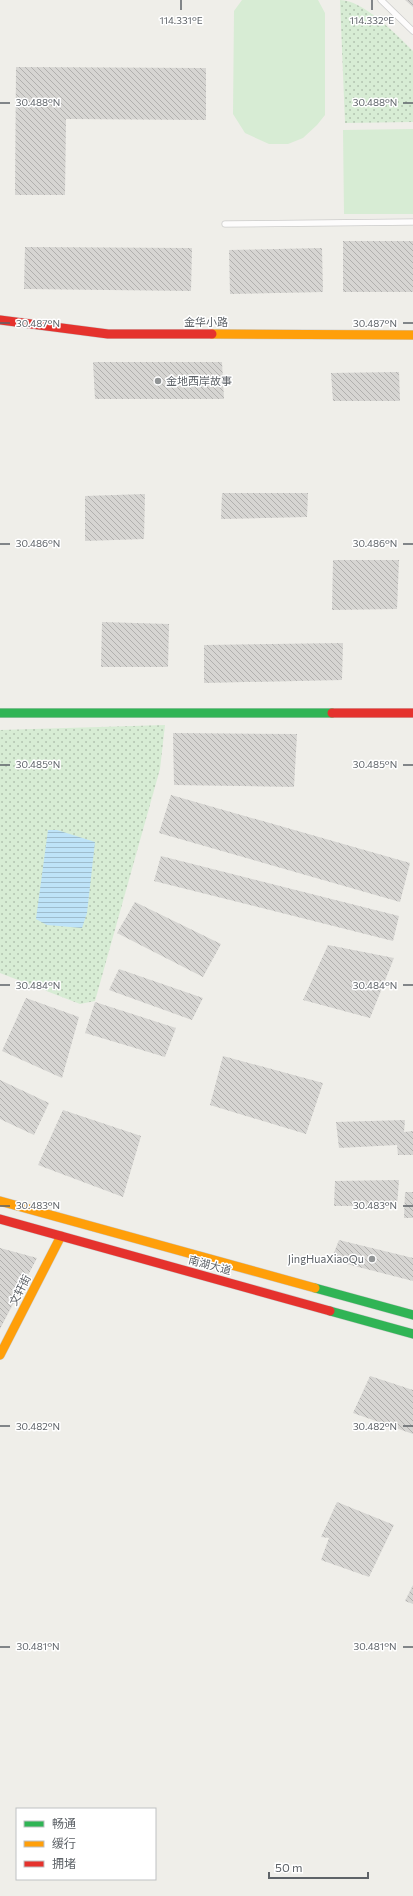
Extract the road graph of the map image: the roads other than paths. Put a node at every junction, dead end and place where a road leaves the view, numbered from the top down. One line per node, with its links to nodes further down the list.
1 (381, 0): 2 (lane)
2 (413, 30)
3 (413, 222): 4 (lane)
4 (225, 224)
5 (0, 320): 6 (street, 金华小路)
6 (413, 335)
7 (0, 713): 8 (street)
8 (413, 713)
9 (0, 1201): 12 (street, 南湖大道)
10 (0, 1219): 11 (street, 南湖大道)
11 (61, 1236): 13 (street, 南湖大道); 14 (street, 文轩街)
12 (413, 1315)
13 (413, 1334)
14 (0, 1355)

